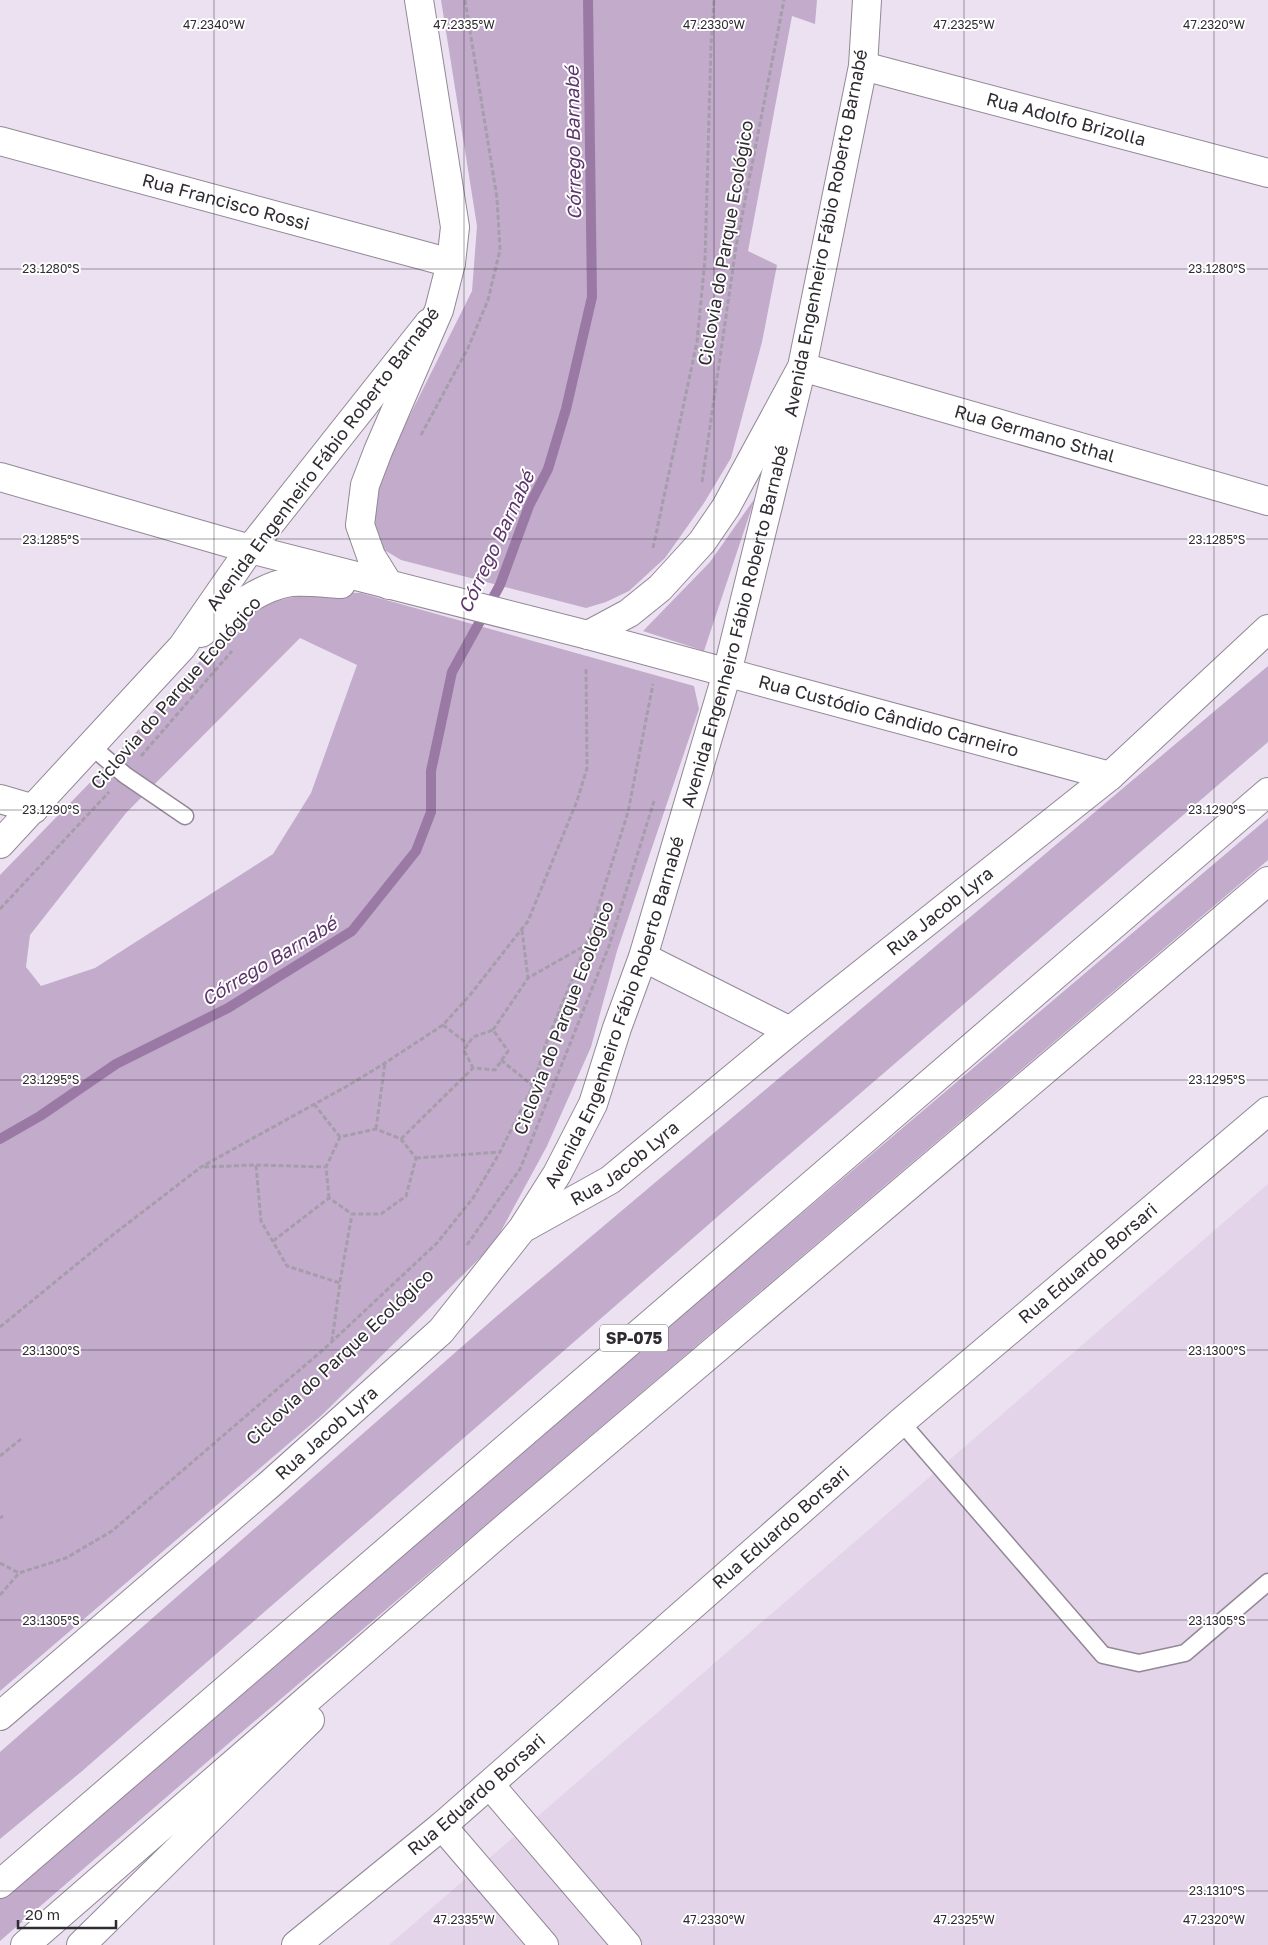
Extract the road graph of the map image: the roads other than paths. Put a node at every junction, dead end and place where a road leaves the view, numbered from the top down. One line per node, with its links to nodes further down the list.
1 (419, 0): 6 (main road, Avenida Engenheiro Fábio Roberto Barnabé)
2 (867, 0): 3 (main road, Avenida Engenheiro Fábio Roberto Barnabé)
3 (863, 66): 5 (main road, Rua Adolfo Brizolla); 8 (main road, Avenida Engenheiro Fábio Roberto Barnabé)
4 (0, 141): 6 (main road, Rua Francisco Rossi)
5 (1268, 173)
6 (451, 264): 7 (main road, Avenida Engenheiro Fábio Roberto Barnabé)
7 (439, 310): 11 (main road, Avenida Engenheiro Fábio Roberto Barnabé); 12 (main road)
8 (802, 367): 10 (main road, Rua Germano Sthal); 14 (main road); 16 (main road, Avenida Engenheiro Fábio Roberto Barnabé)
9 (0, 477): 11 (main road, Rua Custódio Cândido Carneiro)
10 (1268, 501)
11 (250, 549): 12 (main road, Rua Custódio Cândido Carneiro); 15 (main road, Avenida Engenheiro Fábio Roberto Barnabé)
12 (399, 587): 14 (main road, Rua Custódio Cândido Carneiro); 15 (main road)
13 (1268, 629): 18 (main road, Rua Jacob Lyra)
14 (588, 635): 16 (main road, Rua Custódio Cândido Carneiro)
15 (182, 647): 17 (main road, Avenida Engenheiro Fábio Roberto Barnabé)
16 (727, 673): 18 (main road, Rua Custódio Cândido Carneiro); 25 (main road, Avenida Engenheiro Fábio Roberto Barnabé)
17 (91, 746): 21 (main road, Avenida Engenheiro Fábio Roberto Barnabé); 22 (lane)
18 (1110, 776): 26 (main road, Rua Jacob Lyra)
19 (1268, 792): 35 (main road, SP-075)
20 (0, 800): 21 (main road)
21 (34, 809): 23 (main road, Avenida Engenheiro Fábio Roberto Barnabé)
22 (185, 816)
23 (0, 844)
24 (1268, 881): 30 (main road)
25 (643, 957): 26 (main road); 28 (main road, Avenida Engenheiro Fábio Roberto Barnabé)
26 (790, 1031): 28 (main road, Rua Jacob Lyra)
27 (1268, 1111): 29 (main road, Rua Eduardo Borsari)
28 (522, 1229): 32 (main road, Rua Jacob Lyra)
29 (901, 1422): 31 (lane); 33 (main road, Rua Eduardo Borsari)
30 (499, 1534): 36 (main road); 37 (main road)
31 (1268, 1582)
32 (0, 1716)
33 (490, 1785): 34 (main road, Rua Eduardo Borsari); 40 (main road)
34 (442, 1826): 38 (main road, Rua Eduardo Borsari); 39 (main road)
35 (0, 1884)
36 (25, 1945)
37 (82, 1945)
38 (296, 1945)
39 (544, 1945)
40 (627, 1945)

